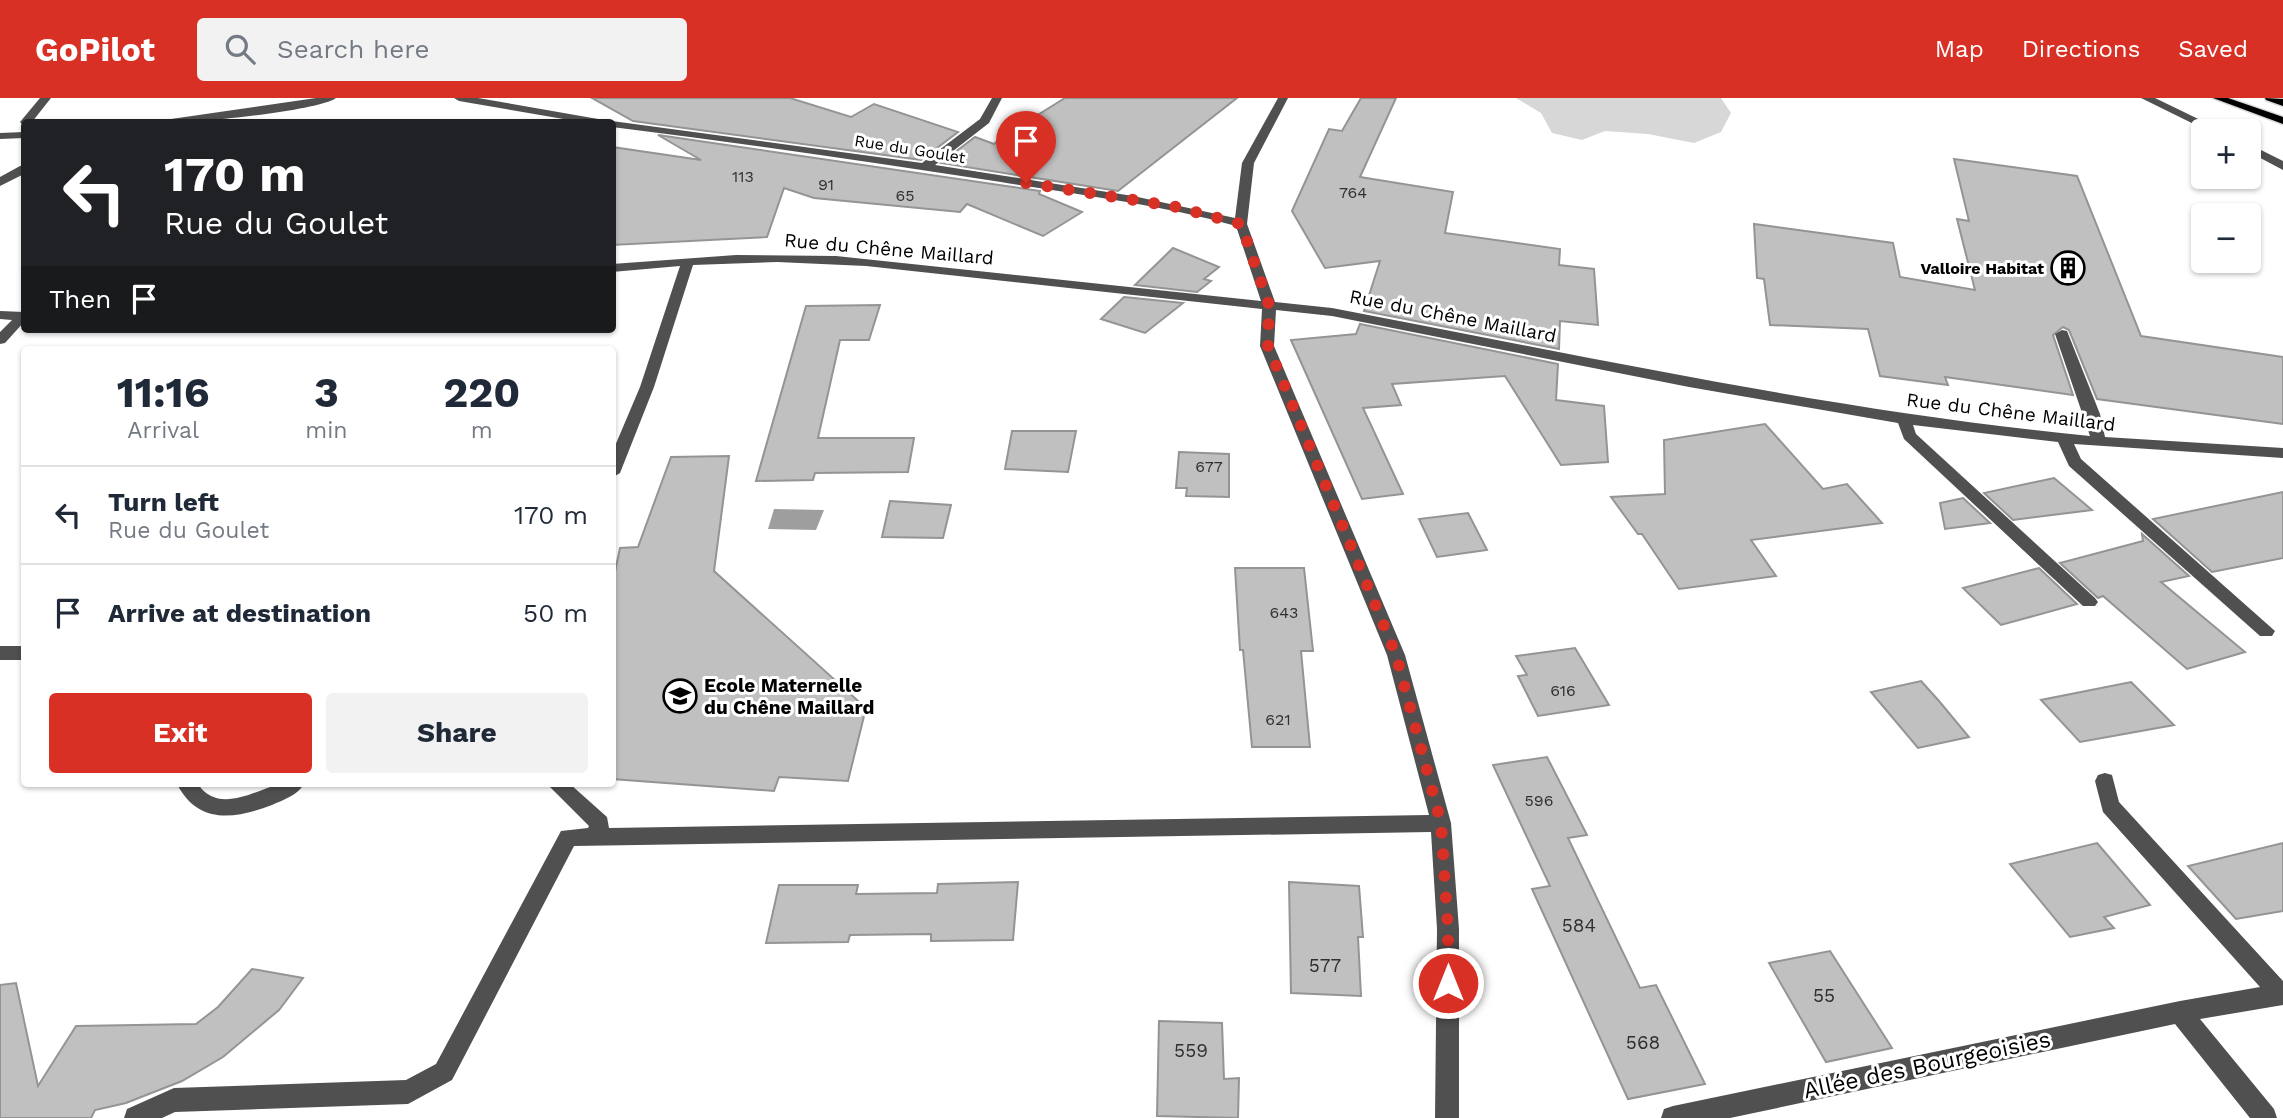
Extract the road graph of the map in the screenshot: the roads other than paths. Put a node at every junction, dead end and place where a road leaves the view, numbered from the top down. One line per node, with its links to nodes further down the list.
1 (46, 98): 10 (street)
2 (331, 98): 11 (street)
3 (458, 98): 12 (street)
4 (997, 98): 20 (street)
5 (1283, 98): 23 (street)
6 (2147, 98): 13 (street)
7 (2218, 98): 14 (main road)
8 (2270, 98): 9 (main road)
9 (2283, 103)
10 (28, 119)
11 (195, 119)
12 (580, 119)
13 (2192, 119)
14 (2283, 121)
15 (616, 125): 20 (street, Rue du Goulet)
16 (19, 135): 17 (street)
17 (0, 136)
18 (2261, 153): 19 (street)
19 (2283, 166)
20 (924, 167): 23 (street, Rue du Goulet)
21 (21, 171): 22 (street)
22 (0, 182)
23 (1241, 224): 26 (street)
24 (688, 261): 25 (street, Rue du Chêne Maillard); 26 (street, Rue du Chêne Maillard); 36 (street)
25 (616, 268)
26 (1269, 305): 32 (street, Rue du Chêne Maillard); 45 (street)
27 (0, 315): 28 (street)
28 (21, 316)
29 (21, 319): 31 (street)
30 (2062, 334): 34 (street)
31 (0, 340)
32 (1904, 419): 33 (street, Rue du Chêne Maillard); 37 (street)
33 (2064, 439): 34 (street, Rue du Chêne Maillard); 38 (street)
34 (2099, 442): 35 (street, Rue du Chêne Maillard)
35 (2283, 453)
36 (616, 463)
37 (2089, 602)
38 (2266, 631)
39 (0, 653): 40 (street)
40 (21, 653)
41 (2105, 781): 47 (street, Allée des Bourgeoisies)
42 (189, 787): 43 (street)
43 (287, 787)
44 (561, 787): 46 (street)
45 (1441, 823): 46 (street); 50 (street)
46 (596, 836): 49 (street)
47 (2282, 995): 48 (street, Allée des Bourgeoisies)
48 (2180, 1012): 51 (street, Allée des Bourgeoisies); 52 (street)
49 (136, 1118)
50 (1447, 1118)
51 (1673, 1118)
52 (2265, 1118)

